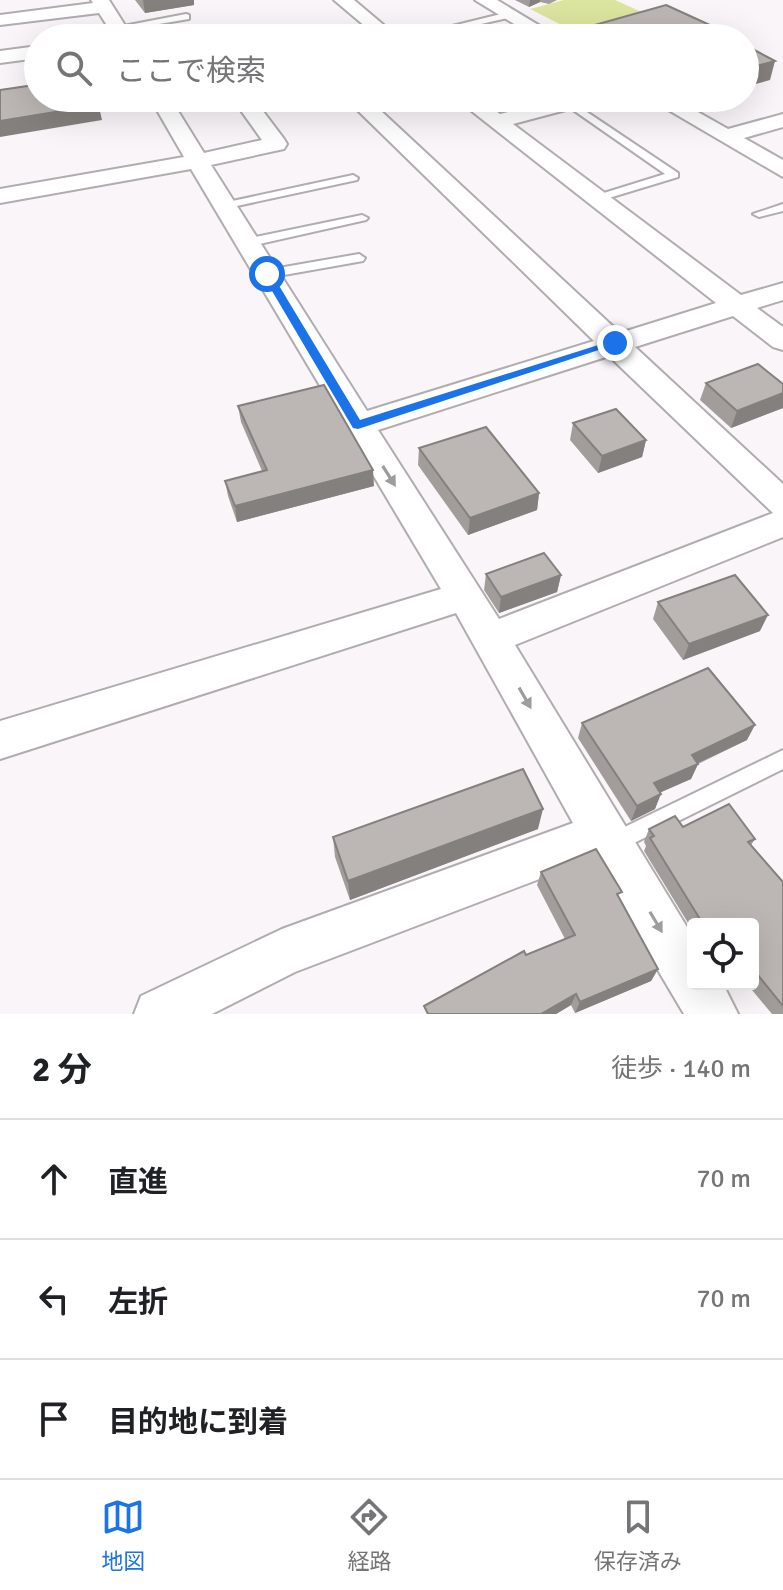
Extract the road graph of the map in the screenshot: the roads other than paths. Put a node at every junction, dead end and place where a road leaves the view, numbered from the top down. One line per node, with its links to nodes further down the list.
1 (343, 0): 9 (street)
2 (484, 0): 4 (street)
3 (102, 4): 6 (street); 7 (street)
4 (509, 15): 10 (lane); 11 (street)
5 (186, 17): 8 (lane)
6 (0, 20)
7 (114, 24)
8 (157, 24)
9 (373, 24)
10 (468, 24)
11 (525, 24)
12 (24, 54): 13 (street)
13 (0, 57)
14 (169, 112): 24 (street)
15 (252, 112): 24 (street)
16 (370, 112): 39 (street)
17 (483, 112): 22 (street)
18 (536, 112): 22 (street)
19 (593, 112): 28 (lane)
20 (682, 112): 23 (street)
21 (783, 120): 23 (street)
22 (496, 122): 28 (street)
23 (726, 137): 25 (street)
24 (199, 161): 27 (street); 29 (street)
25 (783, 170)
26 (353, 178): 29 (lane)
27 (0, 196)
28 (595, 199): 37 (street)
29 (223, 206): 33 (street)
30 (783, 207): 31 (lane)
31 (759, 214)
32 (362, 218): 33 (lane)
33 (246, 243): 35 (street)
34 (359, 258): 35 (lane)
35 (267, 274): 40 (street)
36 (783, 291): 37 (street)
37 (738, 307): 38 (street); 39 (street)
38 (783, 341)
39 (615, 343): 40 (street); 41 (street)
40 (358, 425): 43 (street, one-way to 43)
41 (783, 504)
42 (783, 523): 44 (street)
43 (465, 596): 44 (street); 45 (street)
44 (491, 638): 47 (street, one-way to 47)
45 (0, 740)
46 (783, 759): 47 (lane)
47 (606, 839): 48 (street, one-way to 48); 49 (street)
48 (701, 1001)
49 (159, 1014)

